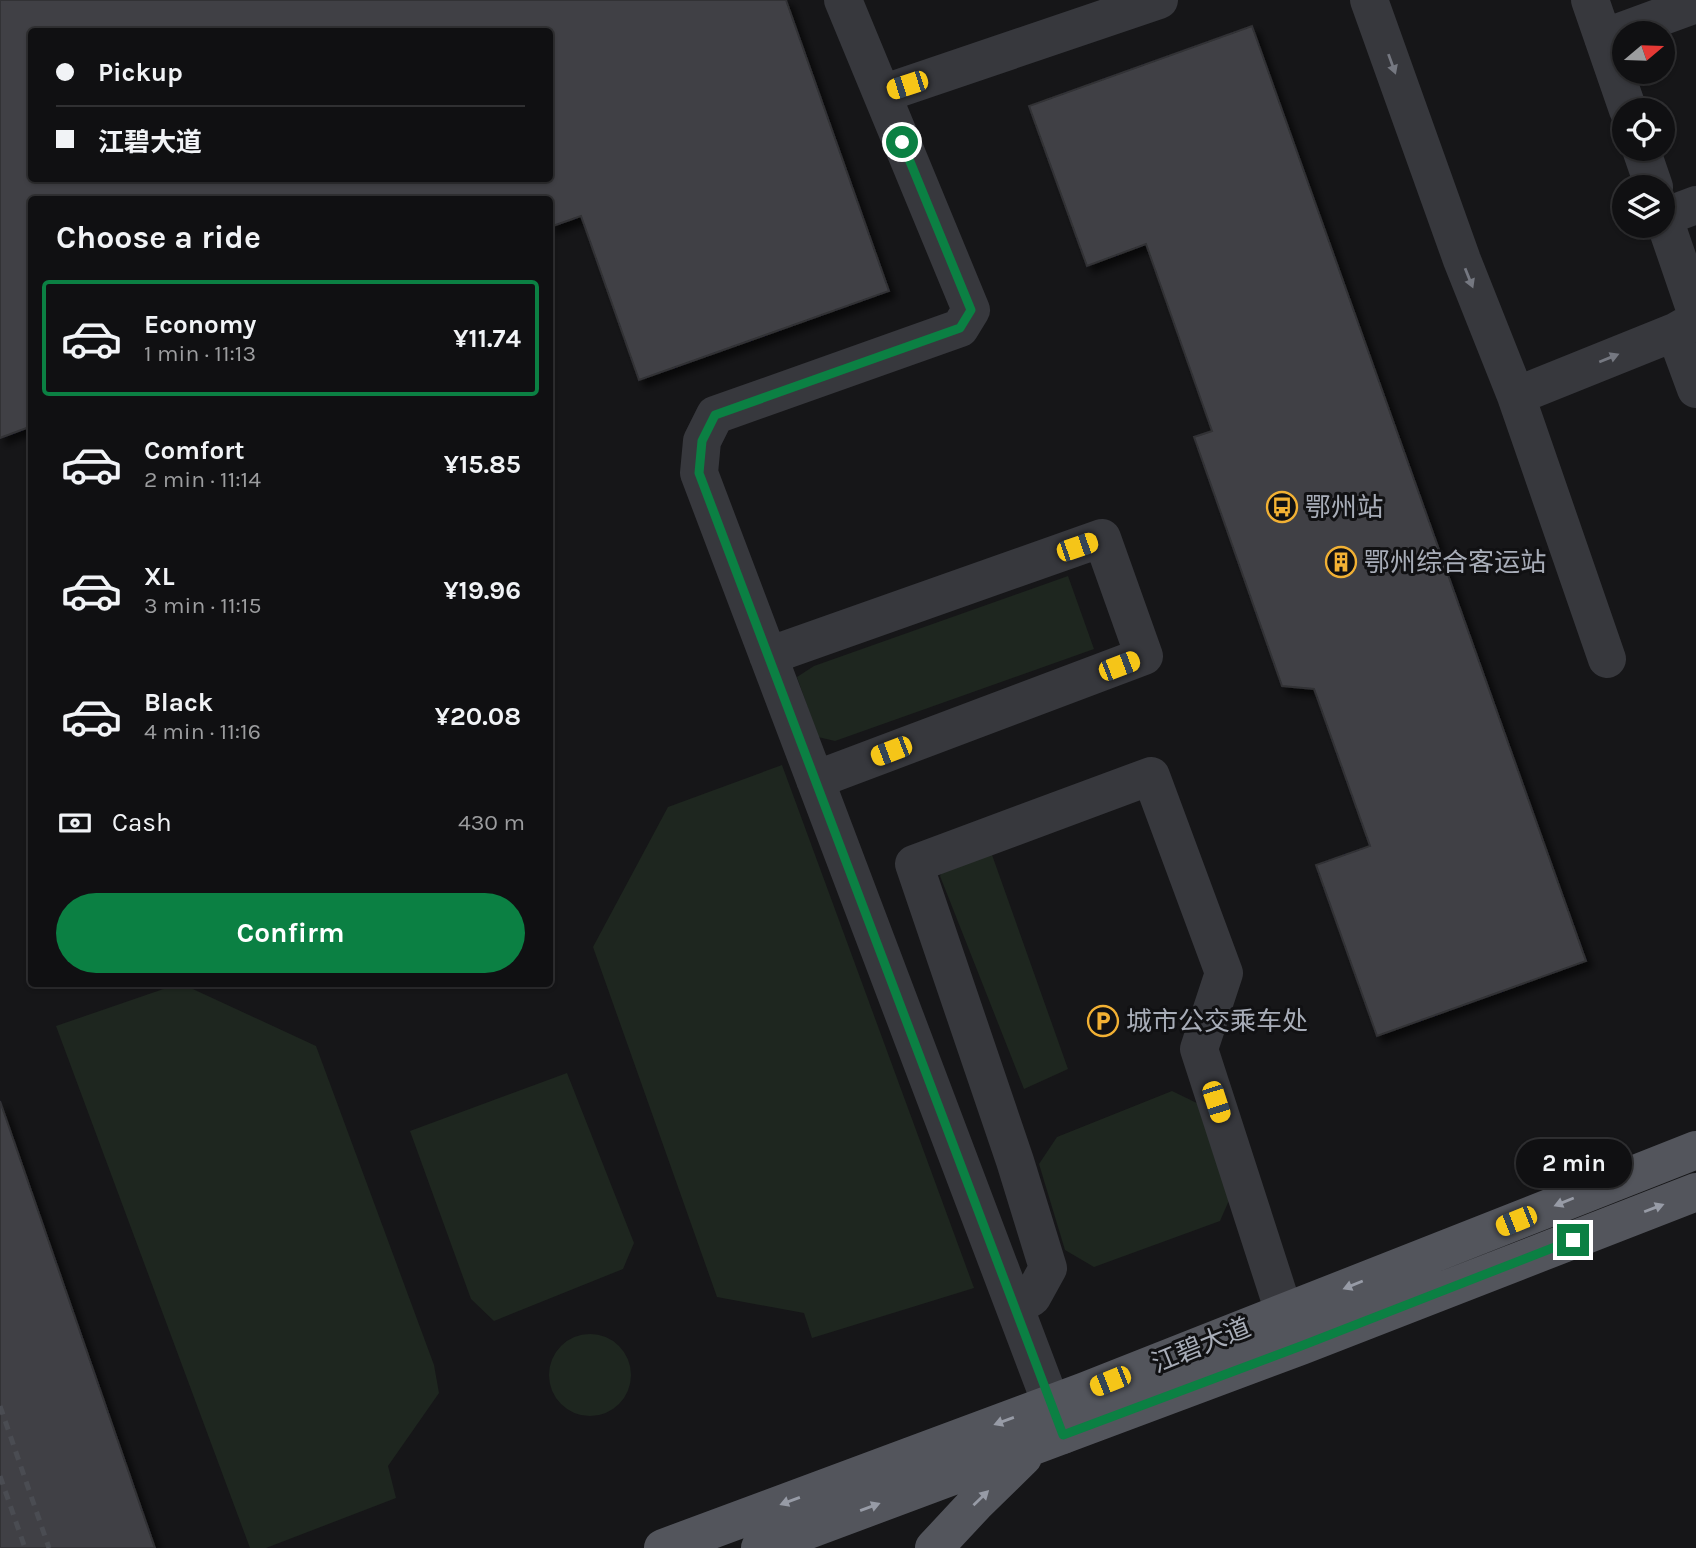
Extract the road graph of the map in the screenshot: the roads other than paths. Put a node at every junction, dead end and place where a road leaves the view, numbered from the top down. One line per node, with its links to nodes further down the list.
1 (844, 0): 7 (street)
2 (1159, 0): 7 (street)
3 (1369, 0): 12 (street, one-way to 12)
4 (1590, 0): 6 (street)
5 (1696, 4): 6 (street)
6 (1603, 38): 8 (street)
7 (882, 94): 13 (street)
8 (1624, 98)
9 (1675, 238): 10 (street)
10 (1689, 321): 11 (street); 12 (street, one-way to 10)
11 (1696, 389)
12 (1516, 396): 14 (street)
13 (768, 656): 15 (street); 15 (street)
14 (1607, 659)
15 (815, 780): 18 (street)
16 (1696, 1150): 19 (main road, 江碧大道, one-way to 19)
17 (1696, 1192): 20 (main road, 江碧大道, one-way to 17)
18 (1015, 1307): 19 (street); 21 (street)
19 (1284, 1312): 20 (street); 21 (main road, 江碧大道)
20 (1301, 1346): 21 (main road, 江碧大道)
21 (1050, 1428): 22 (main road, 江碧大道, one-way to 22); 23 (main road, 江碧大道, one-way to 21); 24 (main road, one-way to 21)
22 (686, 1544)
23 (760, 1548)
24 (934, 1548)

